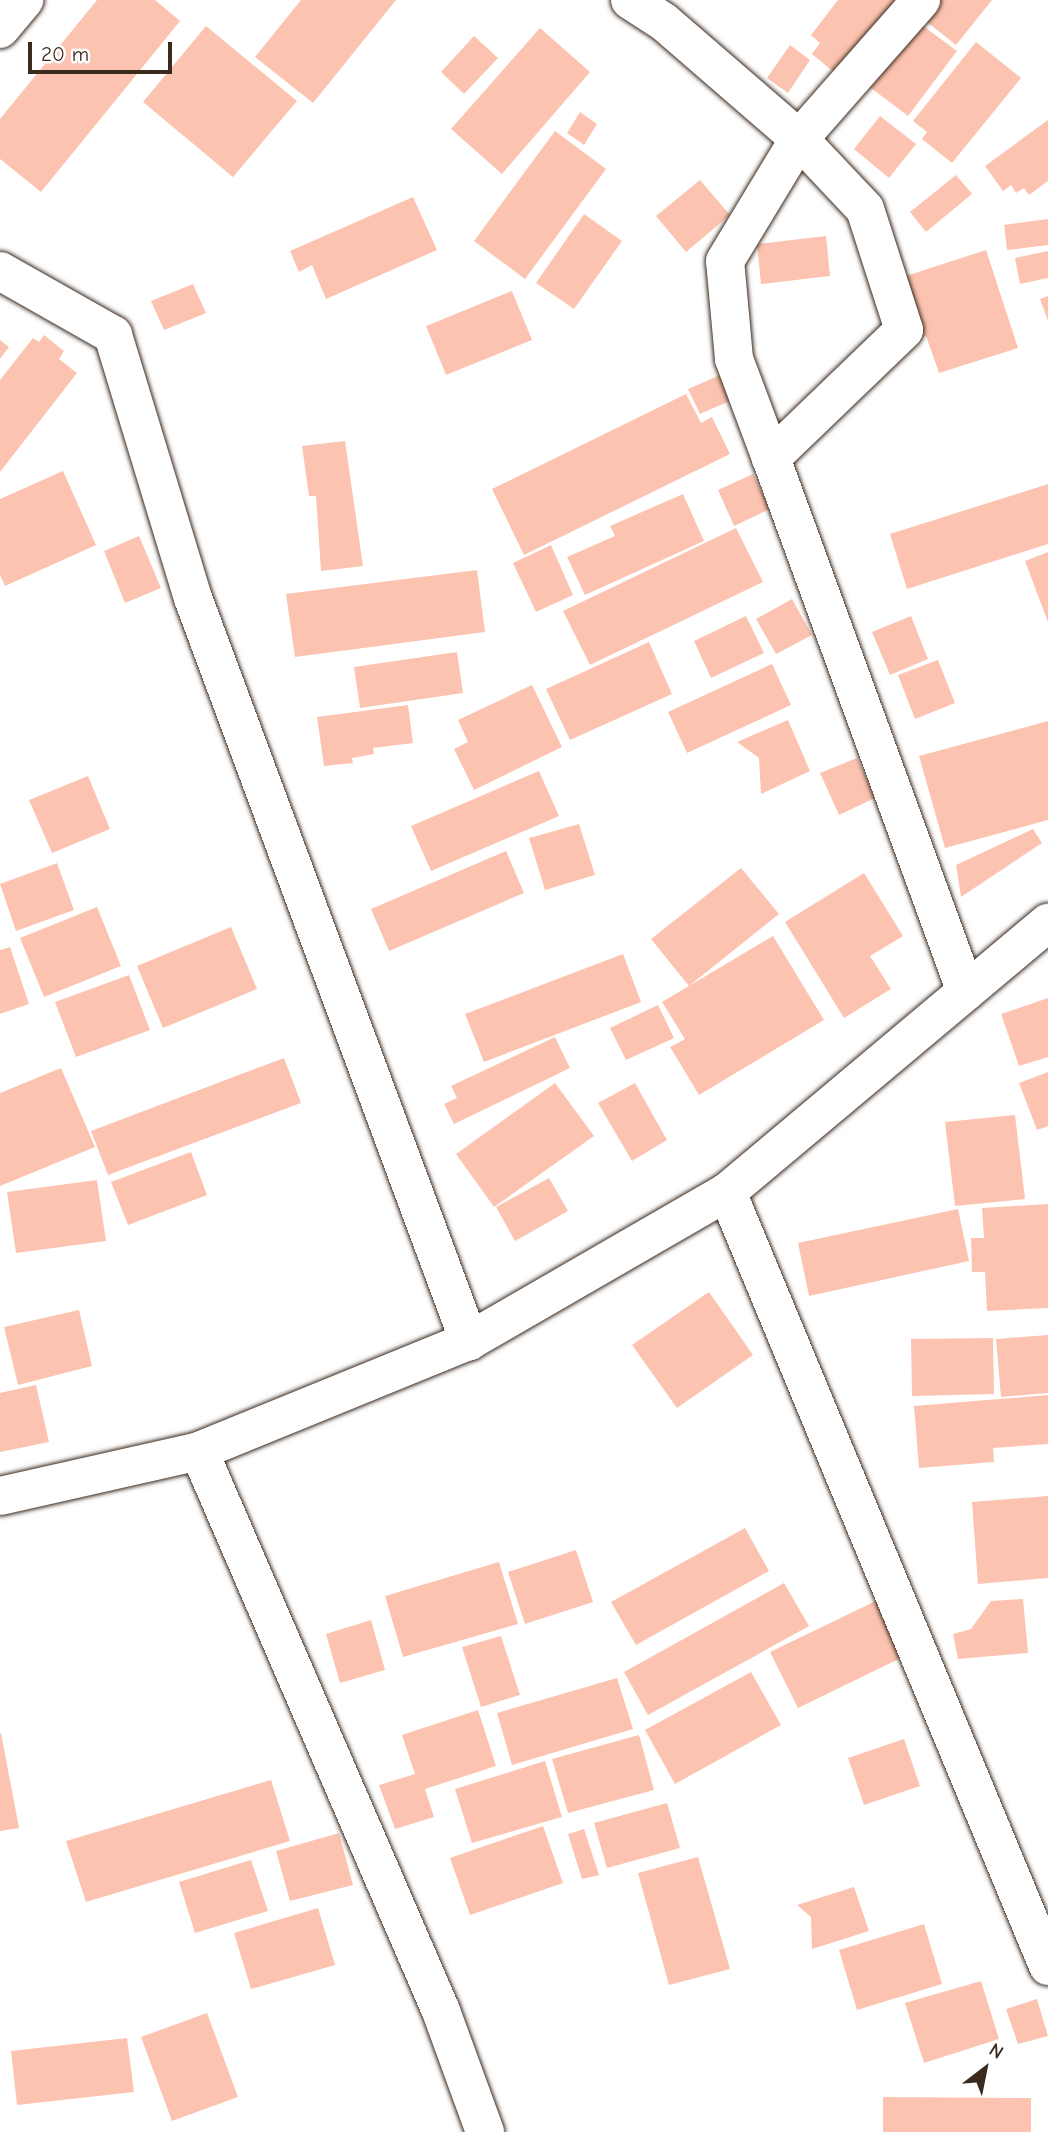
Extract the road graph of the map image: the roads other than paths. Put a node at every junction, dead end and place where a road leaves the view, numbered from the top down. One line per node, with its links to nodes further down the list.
1 (24, 0): 4 (street)
2 (630, 0): 5 (street)
3 (921, 0): 5 (street)
4 (0, 29)
5 (799, 139): 7 (street); 7 (street)
6 (0, 271): 11 (street)
7 (771, 457): 9 (street)
8 (1048, 923): 9 (street)
9 (966, 992): 10 (street)
10 (727, 1192): 11 (street); 14 (street)
11 (469, 1341): 12 (street)
12 (199, 1451): 13 (street); 15 (street)
13 (0, 1496)
14 (1048, 1966)
15 (485, 2132)

